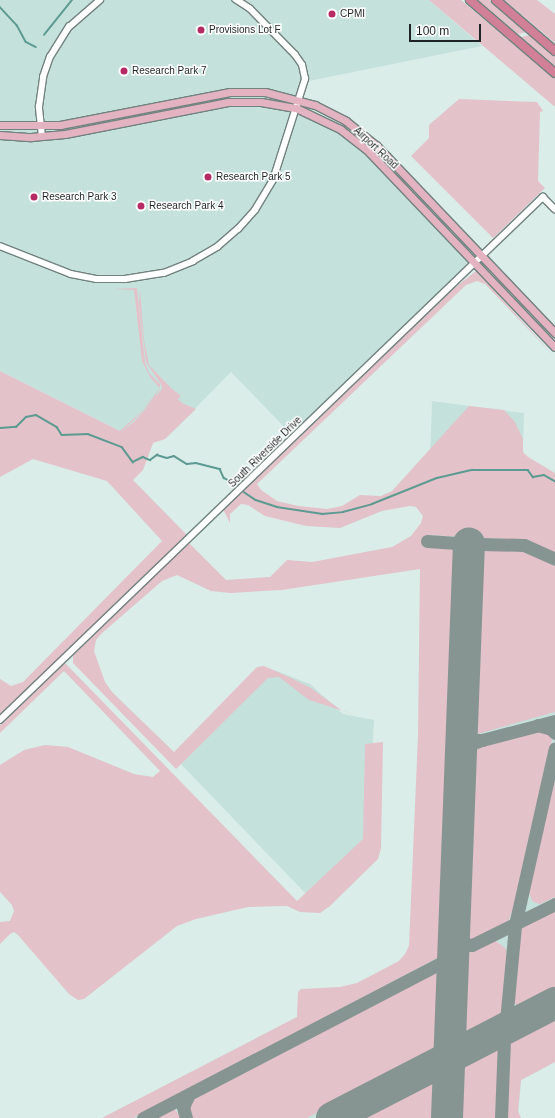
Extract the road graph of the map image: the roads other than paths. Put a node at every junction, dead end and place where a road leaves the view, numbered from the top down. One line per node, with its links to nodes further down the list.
1 (100, 0): 10 (street)
2 (236, 0): 7 (street)
3 (470, 0): 6 (highway)
4 (496, 0): 5 (highway)
5 (554, 50)
6 (555, 73)
7 (300, 100): 8 (street); 10 (main road, Airport Road); 15 (main road, Airport Road)
8 (296, 108): 12 (main road, Airport Road); 14 (street); 16 (main road, Airport Road)
9 (0, 125): 10 (main road, Airport Road)
10 (40, 127): 12 (street)
11 (0, 135): 12 (main road, Airport Road)
12 (42, 137)
13 (555, 209): 15 (street, South Riverside Drive)
14 (0, 246)
15 (482, 256): 16 (street, South Riverside Drive); 17 (main road, Airport Road)
16 (476, 262): 18 (main road, Airport Road); 19 (street, South Riverside Drive)
17 (555, 333)
18 (555, 347)
19 (0, 720)

